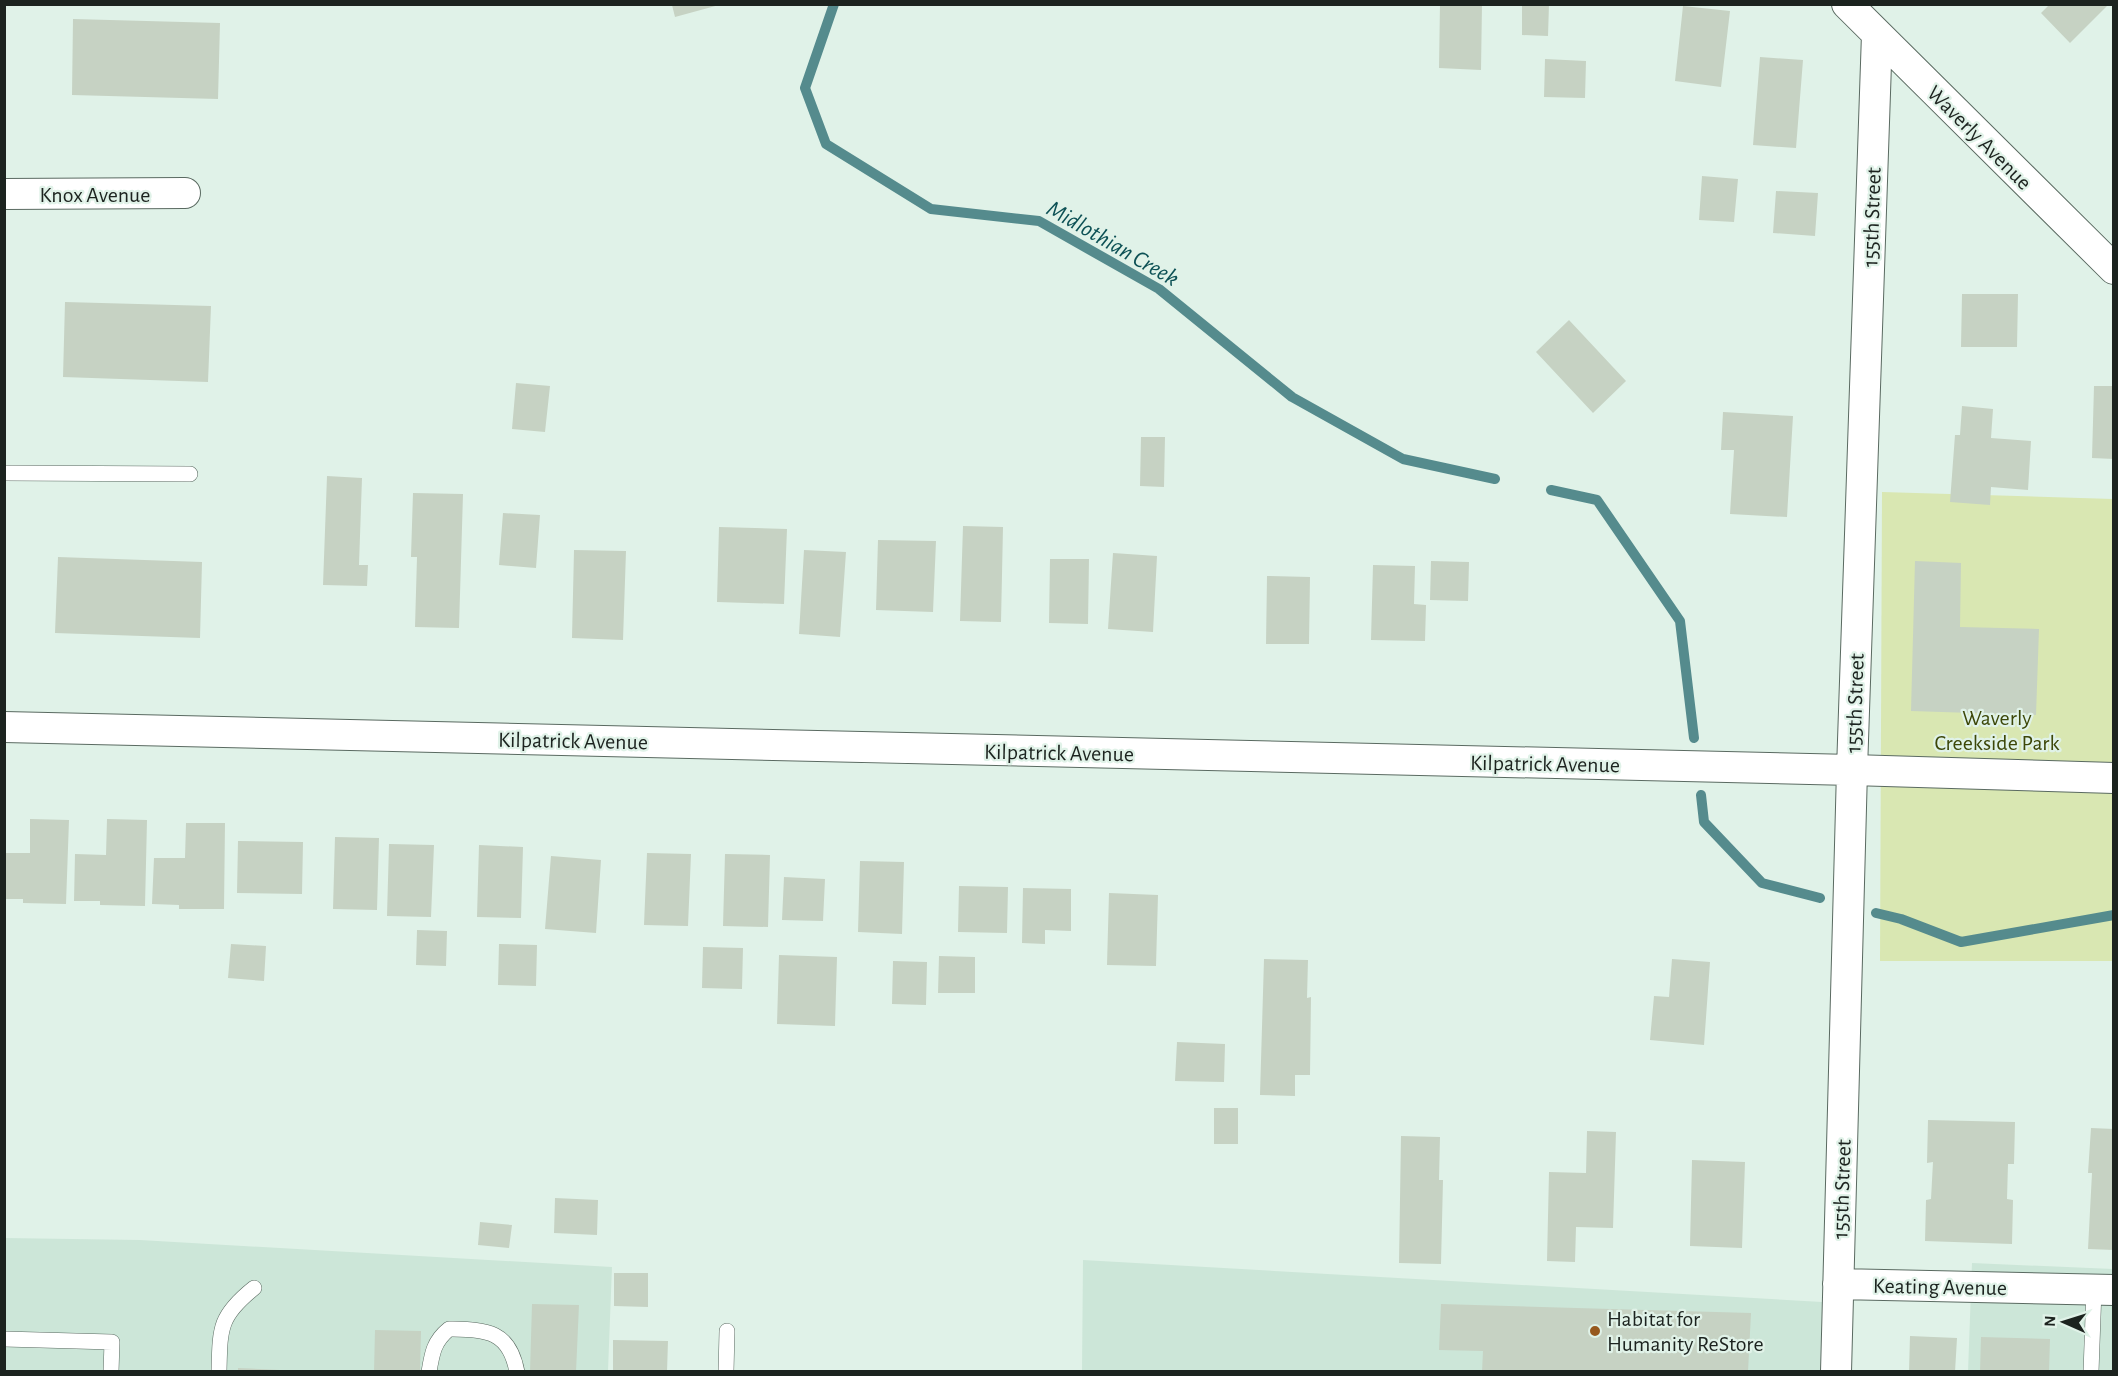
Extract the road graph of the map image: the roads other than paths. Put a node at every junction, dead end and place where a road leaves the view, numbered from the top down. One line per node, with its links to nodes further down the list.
1 (1847, 4): 2 (street, Waverly Avenue)
2 (1877, 34): 5 (street, Waverly Avenue); 9 (street, 155th Street)
3 (185, 193): 4 (street, Knox Avenue)
4 (4, 194)
5 (2114, 269)
6 (4, 473): 7 (lane)
7 (190, 474)
8 (4, 727): 9 (street, Kilpatrick Avenue)
9 (1852, 770): 10 (street, Kilpatrick Avenue); 11 (street, 155th Street)
10 (2114, 778)
11 (1838, 1284): 13 (street, Keating Avenue); 21 (street, 155th Street)
12 (254, 1288): 17 (lane)
13 (2104, 1289): 22 (lane)
14 (727, 1331): 20 (lane)
15 (4, 1339): 16 (lane)
16 (111, 1371)
17 (219, 1371)
18 (429, 1371): 19 (lane)
19 (517, 1371)
20 (726, 1371)
21 (1836, 1371)
22 (2091, 1371)

